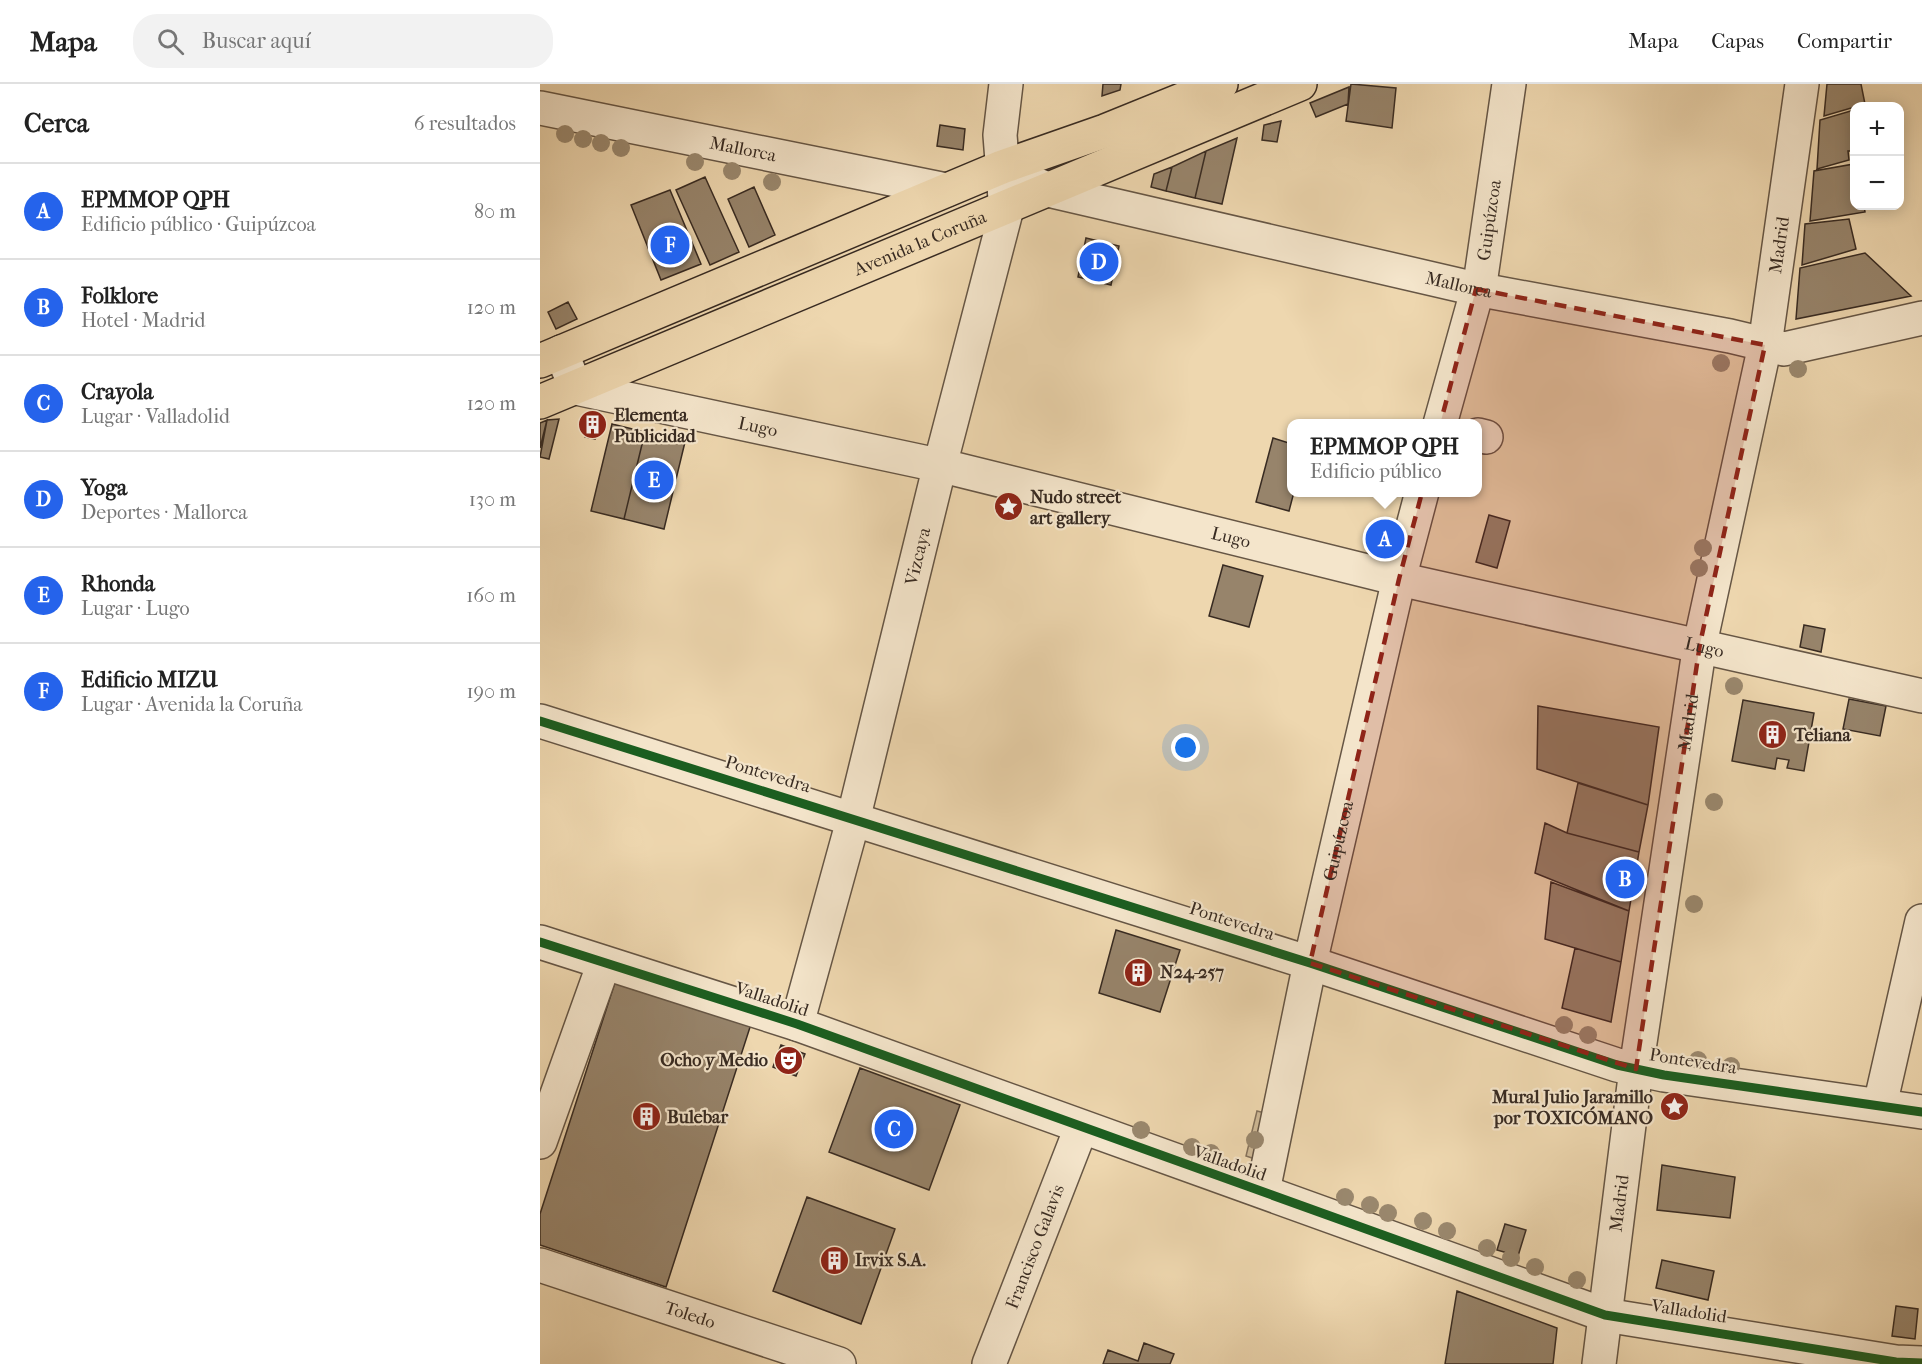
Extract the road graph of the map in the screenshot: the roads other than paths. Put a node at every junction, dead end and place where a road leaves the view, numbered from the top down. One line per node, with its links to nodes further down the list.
1 (1006, 84): 7 (street, Vizcaya)
2 (1221, 84): 7 (main road, Avenida la Coruña)
3 (1300, 84): 8 (main road, Avenida la Coruña)
4 (1509, 84): 11 (street, Guipúzcoa)
5 (1802, 84): 13 (street, Madrid)
6 (540, 108): 9 (street, Mallorca)
7 (1002, 167): 8 (street, Mallorca); 9 (main road, Avenida la Coruña); 10 (street, Vizcaya)
8 (1044, 189): 10 (main road, Avenida la Coruña); 11 (street, Mallorca)
9 (946, 190): 14 (main road, Avenida la Coruña)
10 (1008, 204): 15 (main road, Avenida la Coruña); 18 (street, Vizcaya)
11 (1476, 289): 13 (street, Mallorca); 17 (street, Guipúzcoa)
12 (1922, 318): 13 (street, Mallorca)
13 (1765, 345): 21 (street, Madrid)
14 (551, 357): 15 (street)
15 (576, 388): 16 (main road, Avenida la Coruña); 18 (street, Lugo)
16 (540, 402)
17 (1442, 419)
18 (940, 466): 20 (street, Lugo); 24 (street, Vizcaya)
19 (1421, 497): 20 (street, Guipúzcoa)
20 (1399, 579): 21 (street, Lugo); 28 (street, Guipúzcoa)
21 (1700, 644): 22 (street, Lugo); 30 (street, Madrid)
22 (1922, 696)
23 (540, 721): 24 (street, Pontevedra)
24 (853, 818): 28 (street, Pontevedra); 29 (street, Vizcaya)
25 (1922, 921): 31 (street)
26 (540, 942): 27 (street, Valladolid)
27 (604, 963): 29 (street, Valladolid); 34 (street)
28 (1310, 963): 30 (street, Pontevedra); 35 (street, Guipúzcoa)
29 (797, 1024): 33 (street, Valladolid)
30 (1636, 1069): 31 (street, Pontevedra); 37 (street, Madrid)
31 (1880, 1105): 32 (street, Pontevedra)
32 (1922, 1112)
33 (1081, 1128): 35 (street, Valladolid); 40 (street, Francisco Galavis)
34 (540, 1142)
35 (1263, 1191): 37 (street, Valladolid)
36 (540, 1265): 39 (street, Toledo)
37 (1605, 1315): 38 (street, Valladolid); 41 (street, Madrid)
38 (1922, 1363)
39 (839, 1364)
40 (989, 1364)
41 (1599, 1364)

